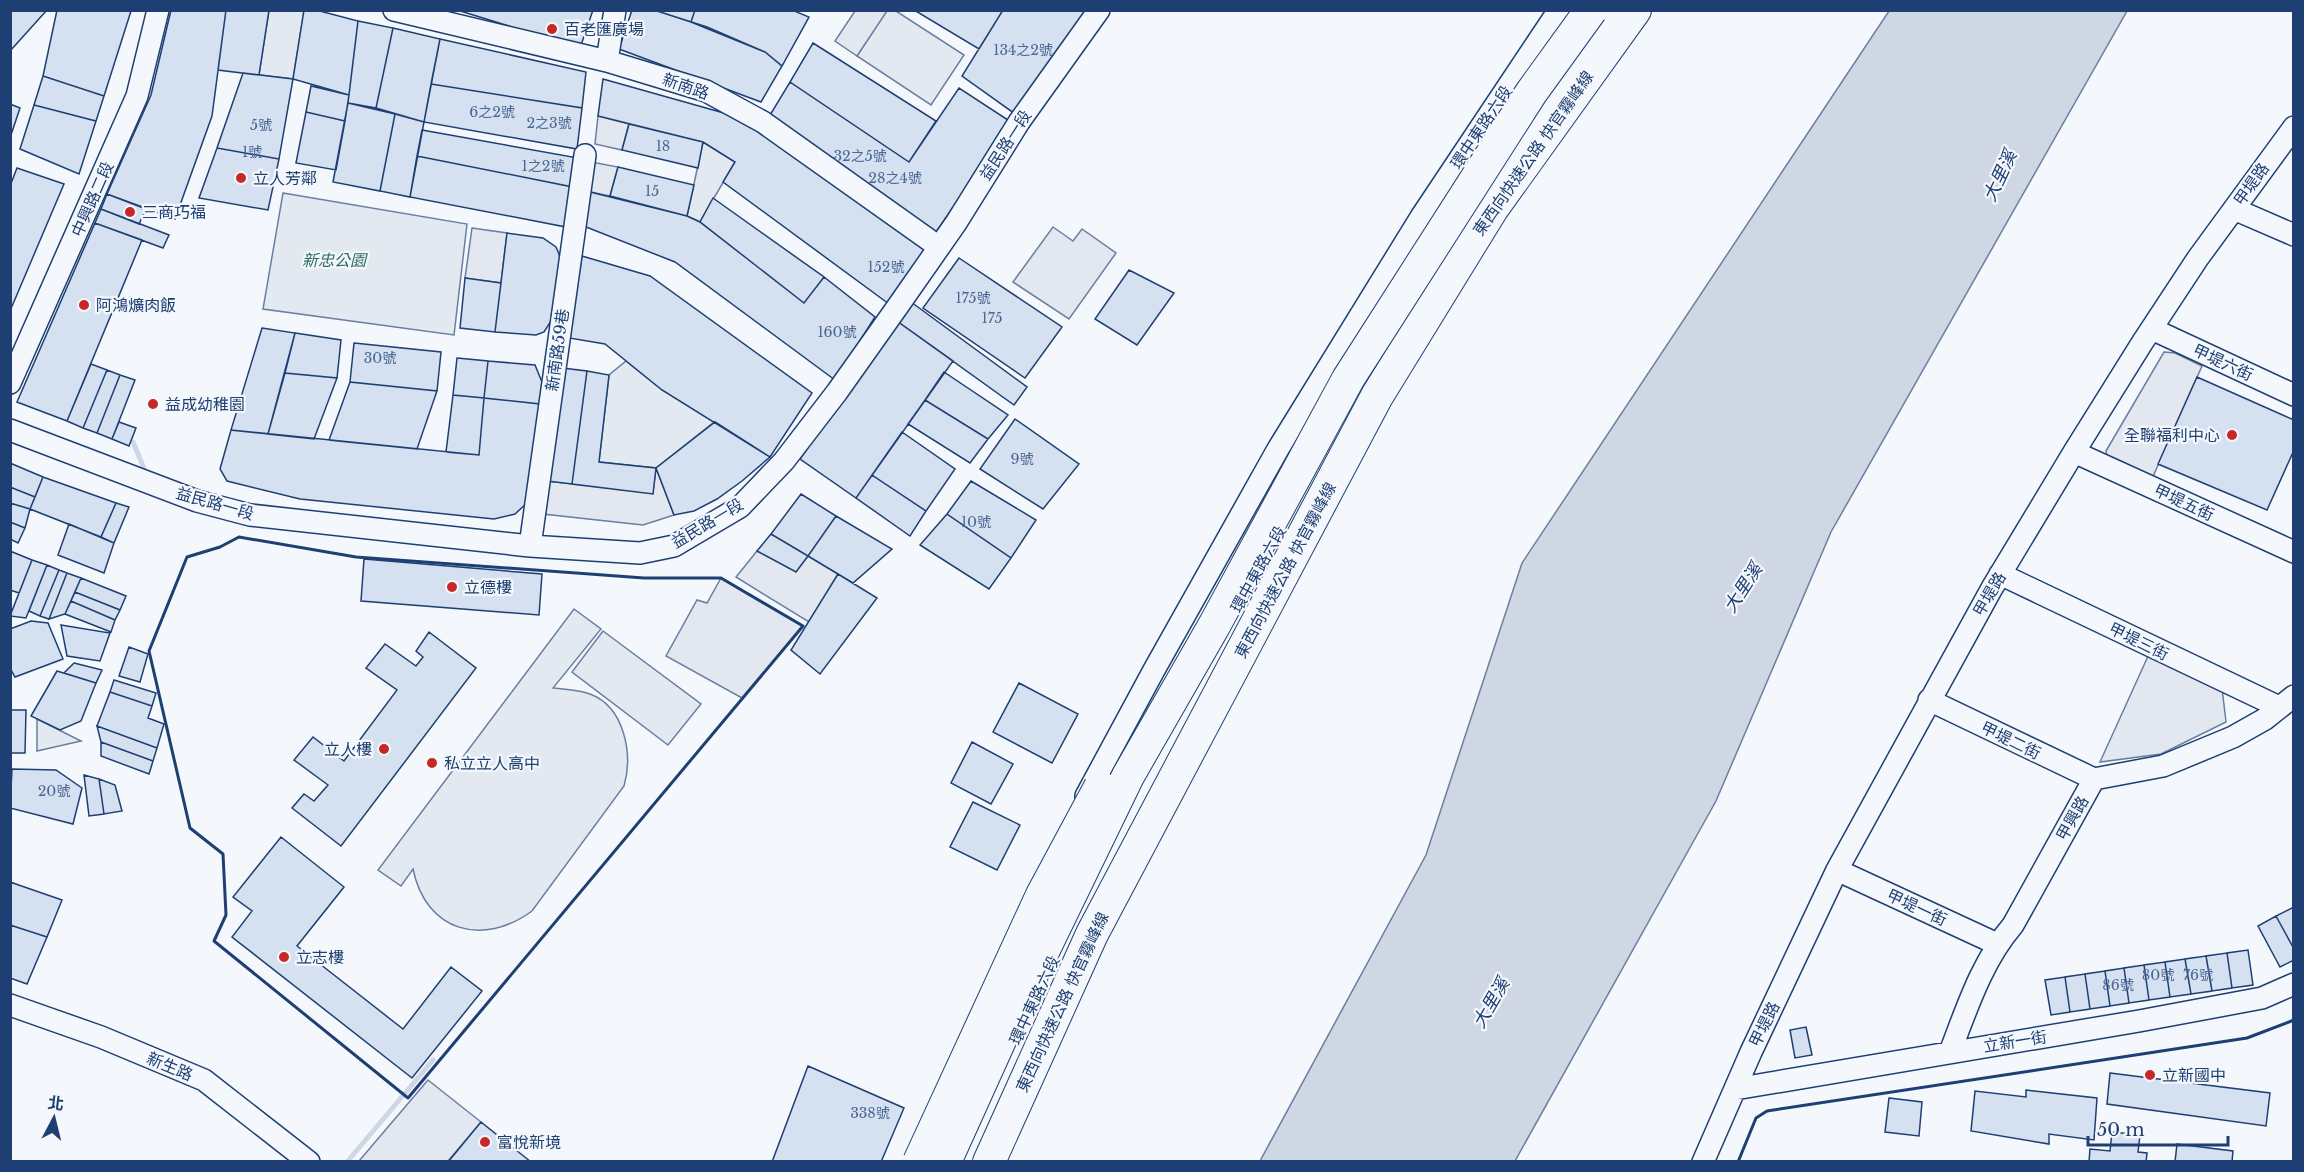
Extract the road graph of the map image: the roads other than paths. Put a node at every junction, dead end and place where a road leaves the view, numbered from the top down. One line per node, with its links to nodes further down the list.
1 (158, 10): 16 (street, 中興路二段)
2 (615, 10): 9 (street)
3 (1099, 10): 14 (street, 益民路一段)
4 (1559, 10): 27 (street, 環中東路六段)
5 (1591, 10): 23 (highway, 東西向快速公路 快官霧峰線, bridge)
6 (1613, 10): 29 (street, 環中東路六段)
7 (1635, 10): 40 (highway, 東西向快速公路 快官霧峰線)
8 (402, 11): 9 (street, 新南路)
9 (607, 61): 14 (street, 新南路)
10 (2294, 127): 12 (street, 甲堤路)
11 (585, 155): 20 (street, 新南路59巷)
12 (2234, 209): 13 (street); 15 (street, 甲堤路)
13 (2294, 236)
14 (939, 246): 20 (street, 益民路一段)
15 (2152, 329): 17 (street, 甲堤六街); 19 (street, 甲堤路)
16 (10, 383)
17 (2294, 396)
18 (10, 430): 20 (street, 益民路一段)
19 (2074, 452): 21 (street, 甲堤五街); 22 (street, 甲堤路)
20 (530, 546)
21 (2294, 552)
22 (2000, 574): 24 (street, 甲堤路); 25 (street, 甲堤三街)
23 (1215, 624): 37 (highway, bridge); 38 (highway, 東西向快速公路 快官霧峰線, bridge)
24 (1929, 700): 26 (street, 甲堤二街); 28 (street, 甲堤路)
25 (2286, 701): 26 (street, 甲興路)
26 (2094, 779): 30 (street, 甲興路)
27 (1050, 864): 29 (street); 36 (street, 環中東路六段)
28 (1837, 870): 30 (street, 甲堤一街); 34 (street, 甲堤路)
29 (1091, 882): 39 (street, 環中東路六段)
30 (1997, 944): 33 (street, 甲興路)
31 (2294, 984): 33 (street, 立新一街)
32 (10, 1005): 35 (street, 新生路)
33 (1950, 1052): 34 (street, 立新一街)
34 (1735, 1089): 41 (street, 甲堤路)
35 (309, 1161)
36 (909, 1161)
37 (919, 1161)
38 (945, 1161)
39 (961, 1161)
40 (989, 1161)
41 (1703, 1161)

